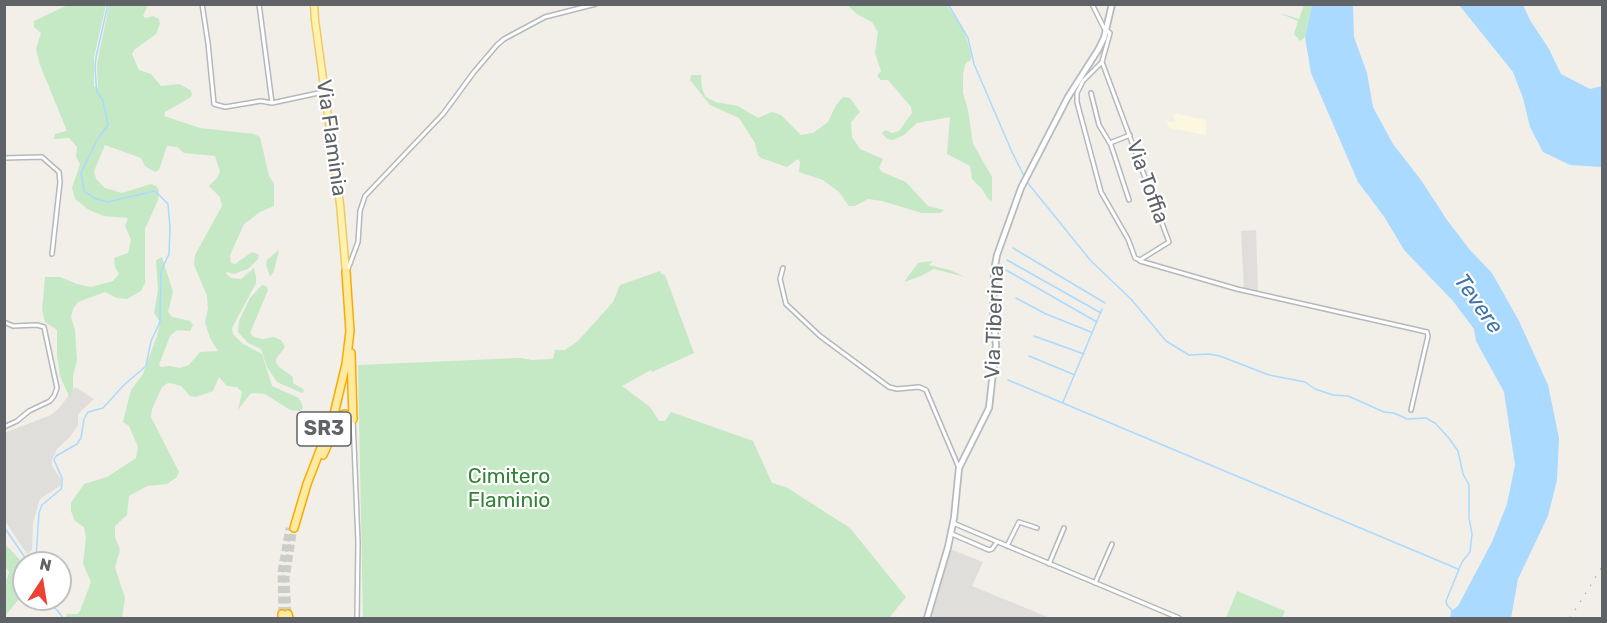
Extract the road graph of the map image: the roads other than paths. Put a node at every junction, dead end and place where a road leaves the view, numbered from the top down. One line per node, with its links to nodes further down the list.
1 (202, 4): 13 (street)
2 (260, 4): 13 (street)
3 (314, 4): 9 (main road, Via Flaminia / SR3)
4 (596, 4): 21 (street)
5 (1092, 4): 7 (street)
6 (1112, 4): 7 (main road, Via Tiberina)
7 (1106, 30): 8 (street); 11 (main road, Via Tiberina)
8 (1102, 62): 12 (street); 14 (street, Via Toffia)
9 (325, 92): 13 (street); 21 (main road, Via Flaminia / SR3)
10 (1091, 93): 15 (street)
11 (1070, 98): 12 (street); 27 (main road, Via Tiberina)
12 (1077, 102): 19 (street, Via Toffia)
13 (273, 103)
14 (1130, 135): 15 (street); 19 (street, Via Toffia)
15 (1110, 143): 17 (street)
16 (4, 158): 18 (street)
17 (1129, 200)
18 (52, 254)
19 (1140, 260): 24 (street)
20 (783, 268): 27 (street)
21 (346, 272): 23 (highway, Via Flaminia / SR3); 28 (highway, Via Flaminia / SR3)
22 (4, 322): 26 (street)
23 (350, 332): 25 (highway); 28 (highway, Via Flaminia / SR3)
24 (1411, 410)
25 (353, 419): 28 (highway); 38 (street)
26 (4, 427)
27 (958, 468): 29 (main road, Via Tiberina)
28 (307, 484)
29 (953, 523): 32 (main road, Via Tiberina); 33 (street)
30 (1037, 528): 35 (street)
31 (1064, 528): 36 (street)
32 (950, 533): 33 (street); 39 (main road, Via Tiberina)
33 (997, 542): 35 (street)
34 (1112, 544): 37 (street)
35 (1007, 546): 36 (street)
36 (1049, 564): 37 (street)
37 (1095, 583): 40 (street)
38 (357, 618)
39 (927, 618)
40 (1179, 618)

